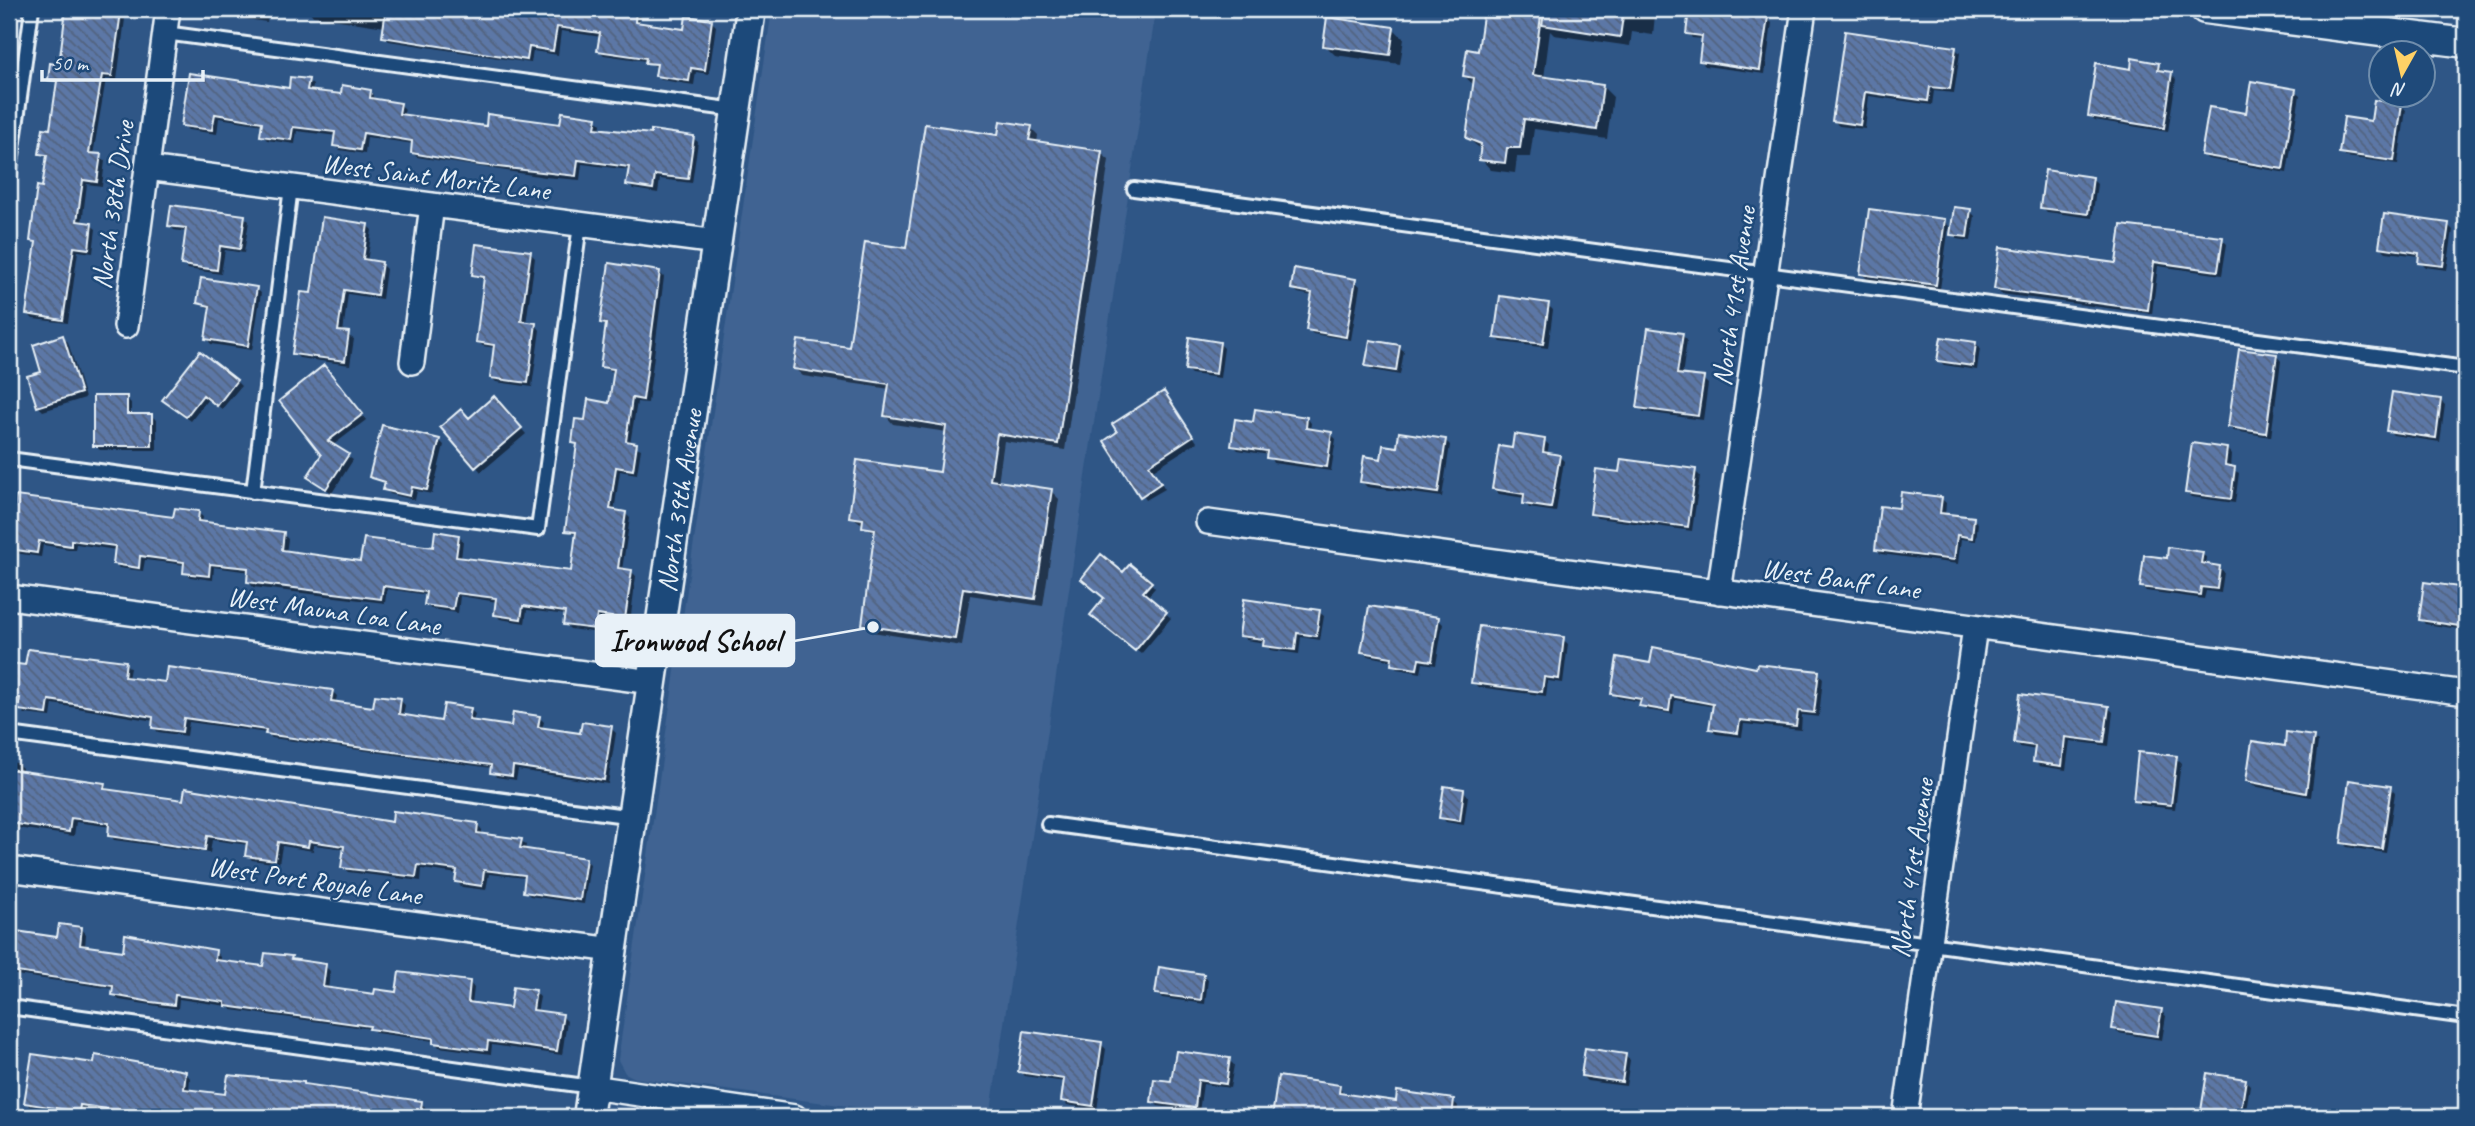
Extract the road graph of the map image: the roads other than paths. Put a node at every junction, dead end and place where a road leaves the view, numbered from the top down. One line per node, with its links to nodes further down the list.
1 (32, 9): 10 (lane)
2 (168, 9): 6 (street, North 38th Drive)
3 (751, 9): 8 (street, North 39th Avenue)
4 (1804, 9): 16 (street, North 41st Avenue)
5 (2205, 9): 7 (street)
6 (165, 33): 8 (lane); 9 (street, North 38th Drive)
7 (2466, 43)
8 (736, 110): 15 (street, North 39th Avenue)
9 (147, 168): 11 (street, West Saint Moritz Lane); 17 (street, North 38th Drive)
10 (9, 178)
11 (291, 187): 13 (street, West Saint Moritz Lane); 21 (lane)
12 (1134, 189): 16 (lane)
13 (432, 205): 14 (street, West Saint Moritz Lane); 18 (street)
14 (580, 225): 15 (street, West Saint Moritz Lane); 21 (lane)
15 (717, 242): 26 (street, North 39th Avenue)
16 (1767, 273): 19 (lane); 23 (street, North 41st Avenue)
17 (126, 326)
18 (412, 362)
19 (2466, 368)
20 (9, 459): 21 (lane)
21 (253, 492)
22 (1208, 522): 23 (street, West Banff Lane)
23 (1719, 592): 25 (street, West Banff Lane)
24 (9, 597): 26 (street, West Mauna Loa Lane)
25 (1975, 626): 27 (street, West Banff Lane); 32 (street, North 41st Avenue)
26 (652, 682): 29 (street, North 39th Avenue)
27 (2466, 693)
28 (9, 734): 29 (lane)
29 (634, 817): 33 (street, North 39th Avenue)
30 (1048, 824): 32 (lane)
31 (9, 869): 33 (street, West Port Royale Lane)
32 (1930, 945): 35 (lane); 39 (street, North 41st Avenue)
33 (613, 950): 36 (street, North 39th Avenue)
34 (9, 1007): 36 (lane)
35 (2466, 1017)
36 (592, 1087): 37 (street, North 39th Avenue); 38 (street)
37 (588, 1117)
38 (795, 1117)
39 (1905, 1117)

